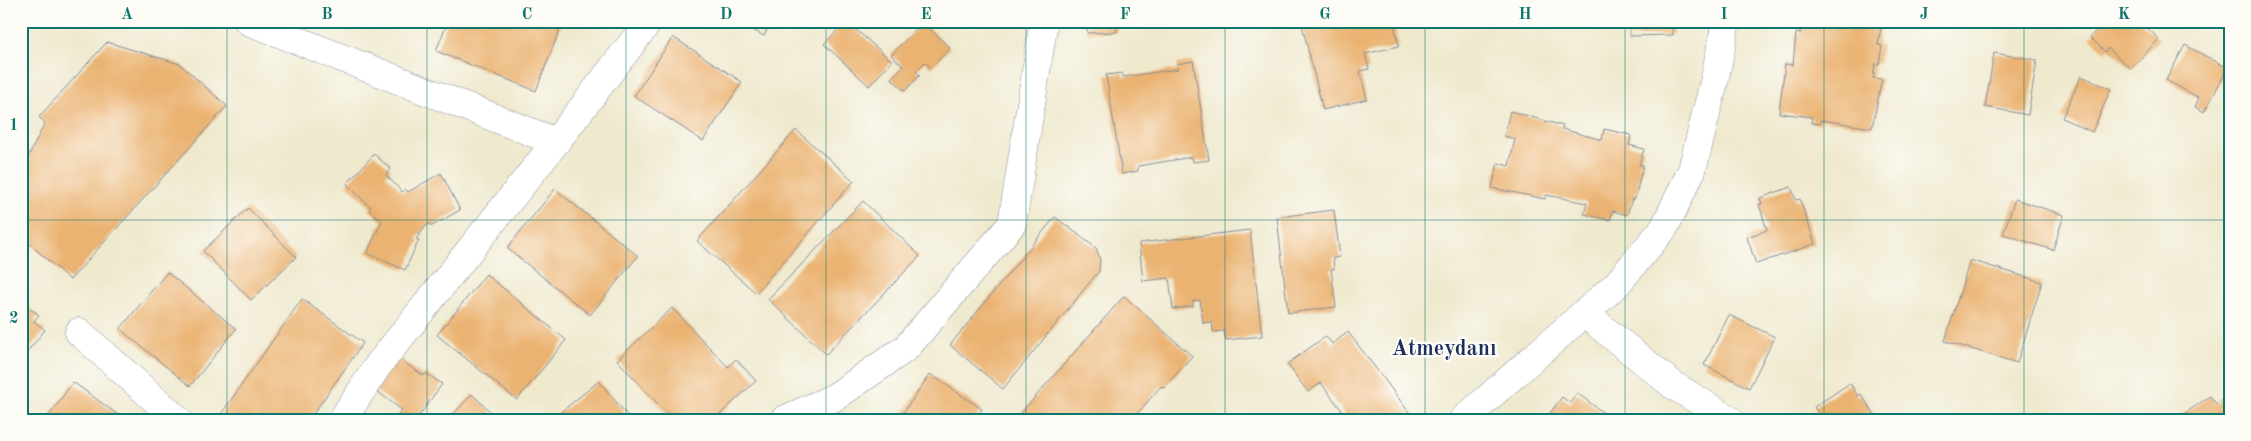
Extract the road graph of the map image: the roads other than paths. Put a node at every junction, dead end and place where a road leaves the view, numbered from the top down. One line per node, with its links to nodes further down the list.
1 (248, 21): 5 (street)
2 (649, 21): 5 (street)
3 (1044, 21): 8 (street)
4 (1726, 21): 6 (street)
5 (556, 142): 10 (street)
6 (1584, 313): 12 (street); 13 (street)
7 (80, 332): 9 (street)
8 (835, 408): 11 (street)
9 (178, 420)
10 (342, 420)
11 (784, 420)
12 (1463, 420)
13 (1730, 420)

